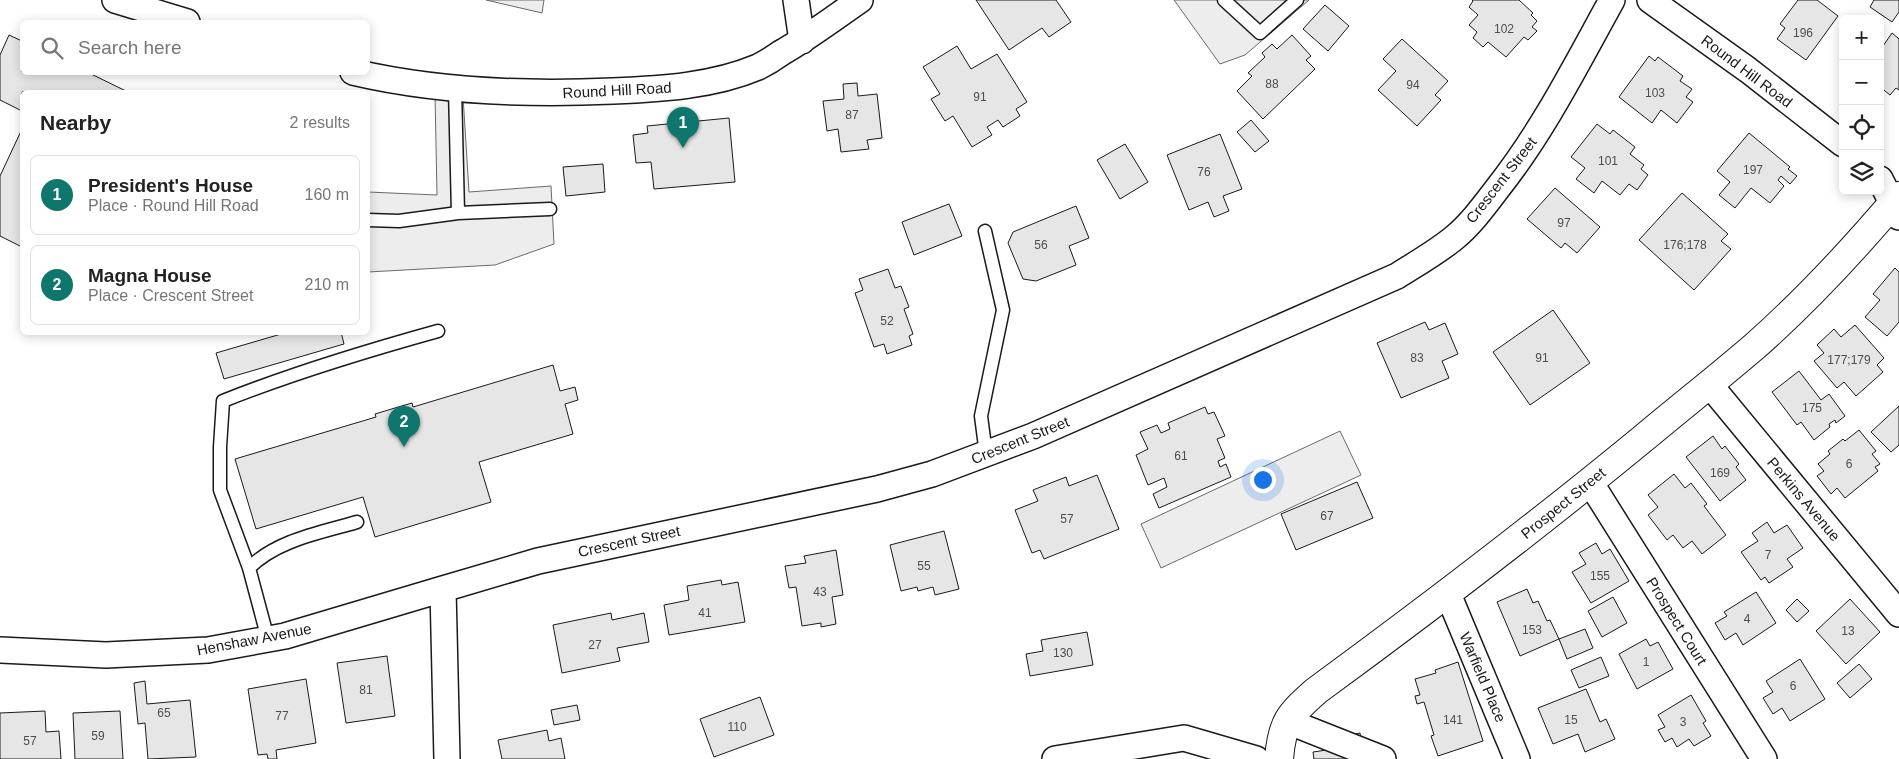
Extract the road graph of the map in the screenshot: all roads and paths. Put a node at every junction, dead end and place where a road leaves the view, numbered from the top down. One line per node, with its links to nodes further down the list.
1 (115, 0): 8 (street)
2 (796, 0): 9 (street)
3 (860, 0): 9 (street, Round Hill Road)
4 (1224, 0): 5 (lane)
5 (1297, 0)
6 (1612, 0): 21 (street, Crescent Street)
7 (1650, 0): 12 (street, Round Hill Road)
8 (180, 20)
9 (802, 41): 11 (street, Round Hill Road)
10 (368, 75): 11 (street, Round Hill Road)
11 (455, 89): 16 (lane)
12 (1839, 141)
13 (1884, 185): 14 (street)
14 (1897, 205): 20 (main road, Prospect Street)
15 (550, 210): 16 (lane)
16 (458, 213): 17 (lane)
17 (370, 220)
18 (985, 231): 21 (lane)
19 (438, 331): 24 (lane)
20 (1709, 384): 22 (main road, Prospect Street); 27 (street, Perkins Avenue)
21 (986, 454): 25 (street, Crescent Street)
22 (1590, 482): 26 (main road, Prospect Street); 37 (street, Prospect Court)
23 (357, 522): 24 (lane)
24 (249, 568): 28 (lane)
25 (443, 589): 28 (street, Henshaw Avenue); 31 (street)
26 (1448, 594): 30 (main road, Prospect Street); 36 (street, Warfield Place)
27 (1899, 614)
28 (268, 639): 29 (street, Henshaw Avenue)
29 (0, 650)
30 (1287, 721): 34 (main road); 35 (street)
31 (447, 759)
32 (1054, 759): 33 (street)
33 (1256, 759)
34 (1279, 759)
35 (1383, 759)
36 (1517, 759)
37 (1764, 759)

